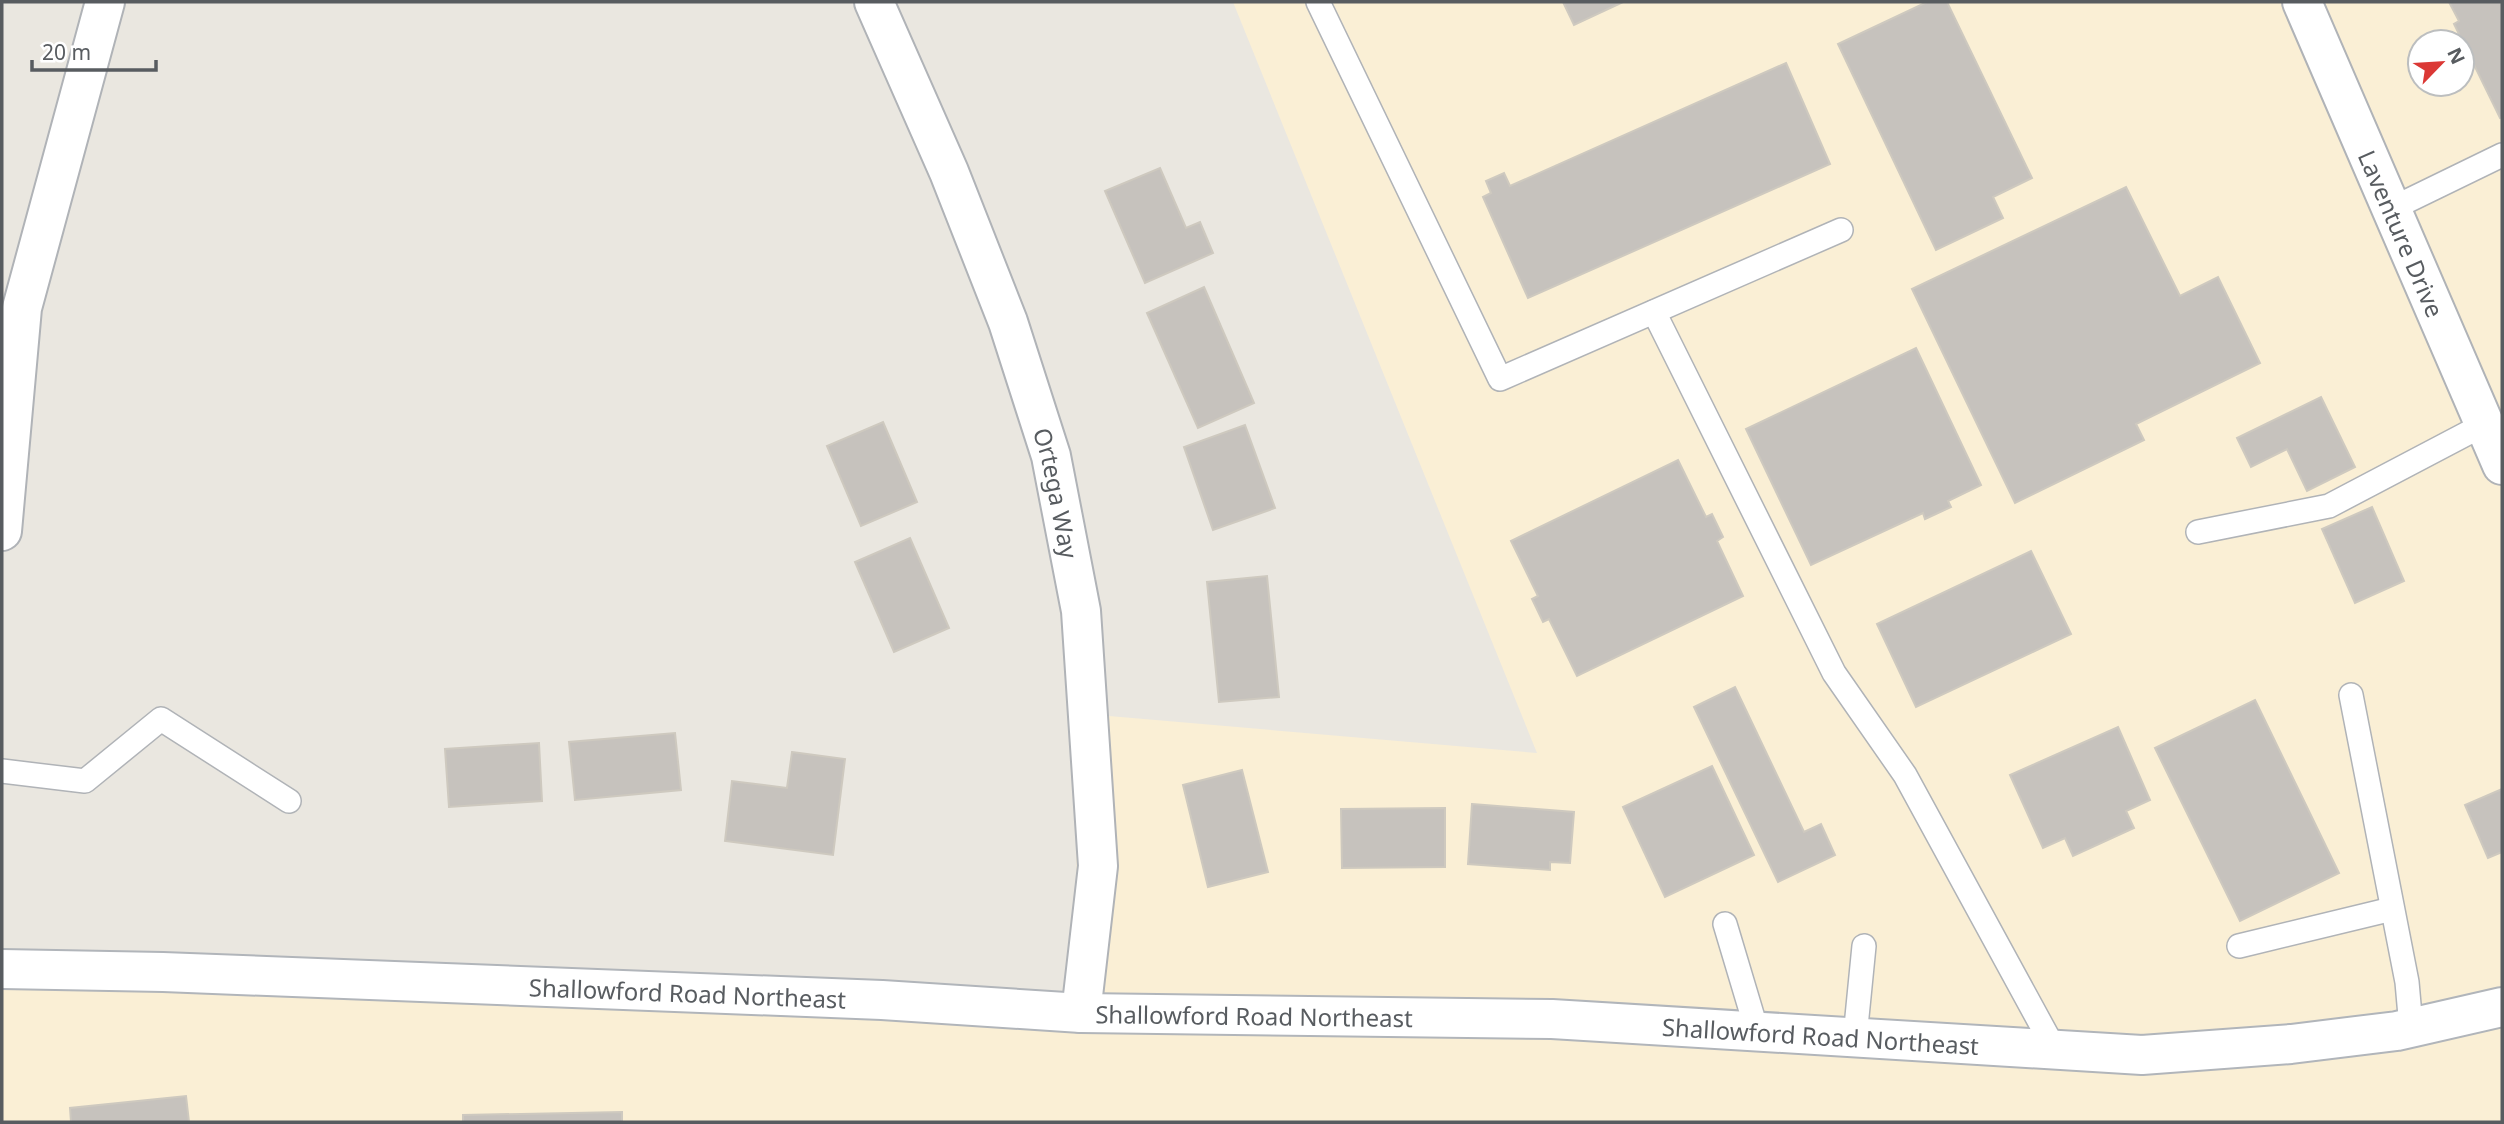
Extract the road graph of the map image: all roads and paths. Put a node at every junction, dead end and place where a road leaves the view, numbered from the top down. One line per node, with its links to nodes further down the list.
1 (105, 2): 8 (street)
2 (874, 2): 23 (street, Ortega Way)
3 (1318, 2): 9 (lane)
4 (2302, 2): 6 (street, Laventure Drive)
5 (2502, 156): 6 (lane)
6 (2391, 209): 10 (street, Laventure Drive)
7 (1840, 230): 9 (lane)
8 (12, 307): 12 (street)
9 (1654, 312): 27 (lane)
10 (2484, 424): 11 (street, Laventure Drive); 13 (lane)
11 (2502, 465)
12 (2, 531)
13 (2198, 531)
14 (2351, 695): 17 (lane)
15 (2, 771): 16 (lane)
16 (289, 802)
17 (2392, 909): 20 (lane); 24 (lane)
18 (1725, 924): 25 (lane)
19 (1864, 946): 26 (lane)
20 (2239, 946)
21 (2, 969): 23 (street, Shallowford Road Northeast)
22 (2502, 1007): 24 (street, Shallowford Road Northeast)
23 (1081, 1013): 25 (street, Shallowford Road Northeast)
24 (2411, 1027): 27 (street, Shallowford Road Northeast)
25 (1757, 1031): 26 (street, Shallowford Road Northeast)
26 (1855, 1037): 27 (street, Shallowford Road Northeast)
27 (2055, 1050)

